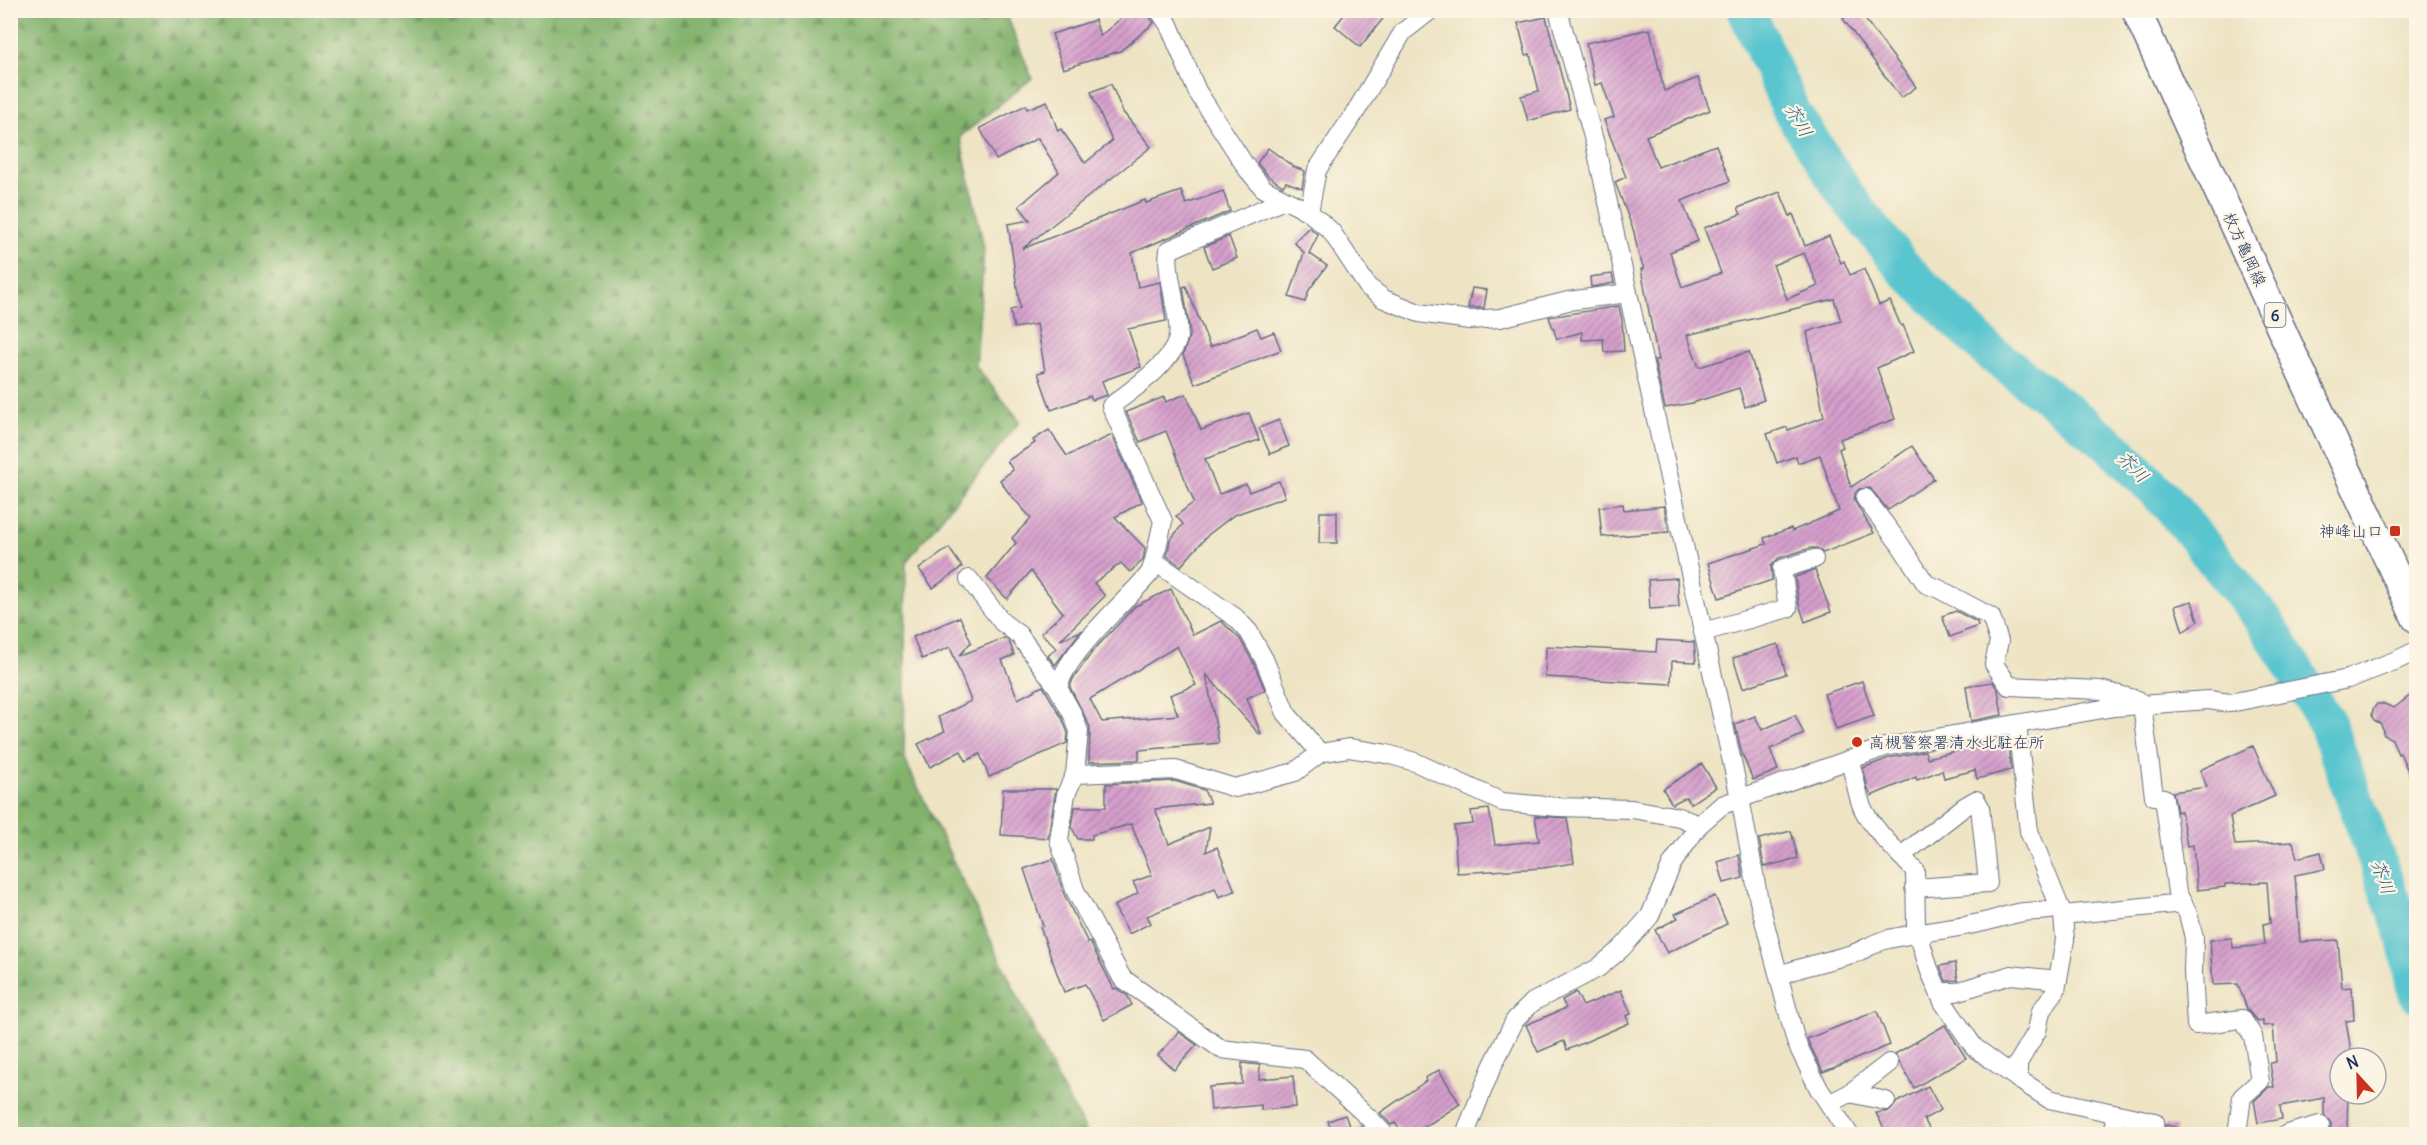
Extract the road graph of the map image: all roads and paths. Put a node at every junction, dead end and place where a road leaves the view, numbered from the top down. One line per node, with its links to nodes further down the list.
1 (1159, 10): 5 (street)
2 (1431, 10): 6 (street)
3 (1558, 10): 7 (street)
4 (2136, 10): 12 (main road, 枚方亀岡線 / 6)
5 (1284, 200): 6 (street); 10 (street)
6 (1309, 212): 7 (street)
7 (1628, 292): 13 (street)
8 (1865, 498): 16 (street)
9 (1814, 559): 13 (street)
10 (1154, 561): 15 (street); 18 (street)
11 (969, 579): 15 (street)
12 (2416, 618)
13 (1703, 632): 21 (street)
14 (2416, 651): 16 (street)
15 (1058, 688): 20 (street)
16 (2148, 704): 17 (street); 25 (street)
17 (2017, 724): 19 (street); 26 (street)
18 (1320, 753): 20 (street); 22 (street)
19 (1848, 760): 21 (street); 23 (street)
20 (1076, 774): 39 (street)
21 (1740, 798): 22 (street); 28 (street)
22 (1699, 825): 40 (street)
23 (1901, 856): 24 (street); 24 (street)
24 (1914, 888): 27 (street)
25 (2183, 903): 26 (street); 43 (street)
26 (2062, 912): 27 (street); 29 (street)
27 (1919, 935): 28 (street); 30 (street)
28 (1780, 975): 35 (street)
29 (2058, 981): 30 (street); 32 (street)
30 (1940, 992): 32 (street)
31 (1889, 1063): 33 (street)
32 (2018, 1079): 36 (street)
33 (1850, 1094): 34 (street); 35 (street)
34 (1886, 1101)
35 (1828, 1104): 41 (street)
36 (2116, 1114): 37 (street); 42 (street)
37 (2155, 1122)
38 (2320, 1125): 44 (street)
39 (1384, 1134)
40 (1465, 1134)
41 (1849, 1134)
42 (2112, 1134)
43 (2237, 1134)
44 (2287, 1134)

